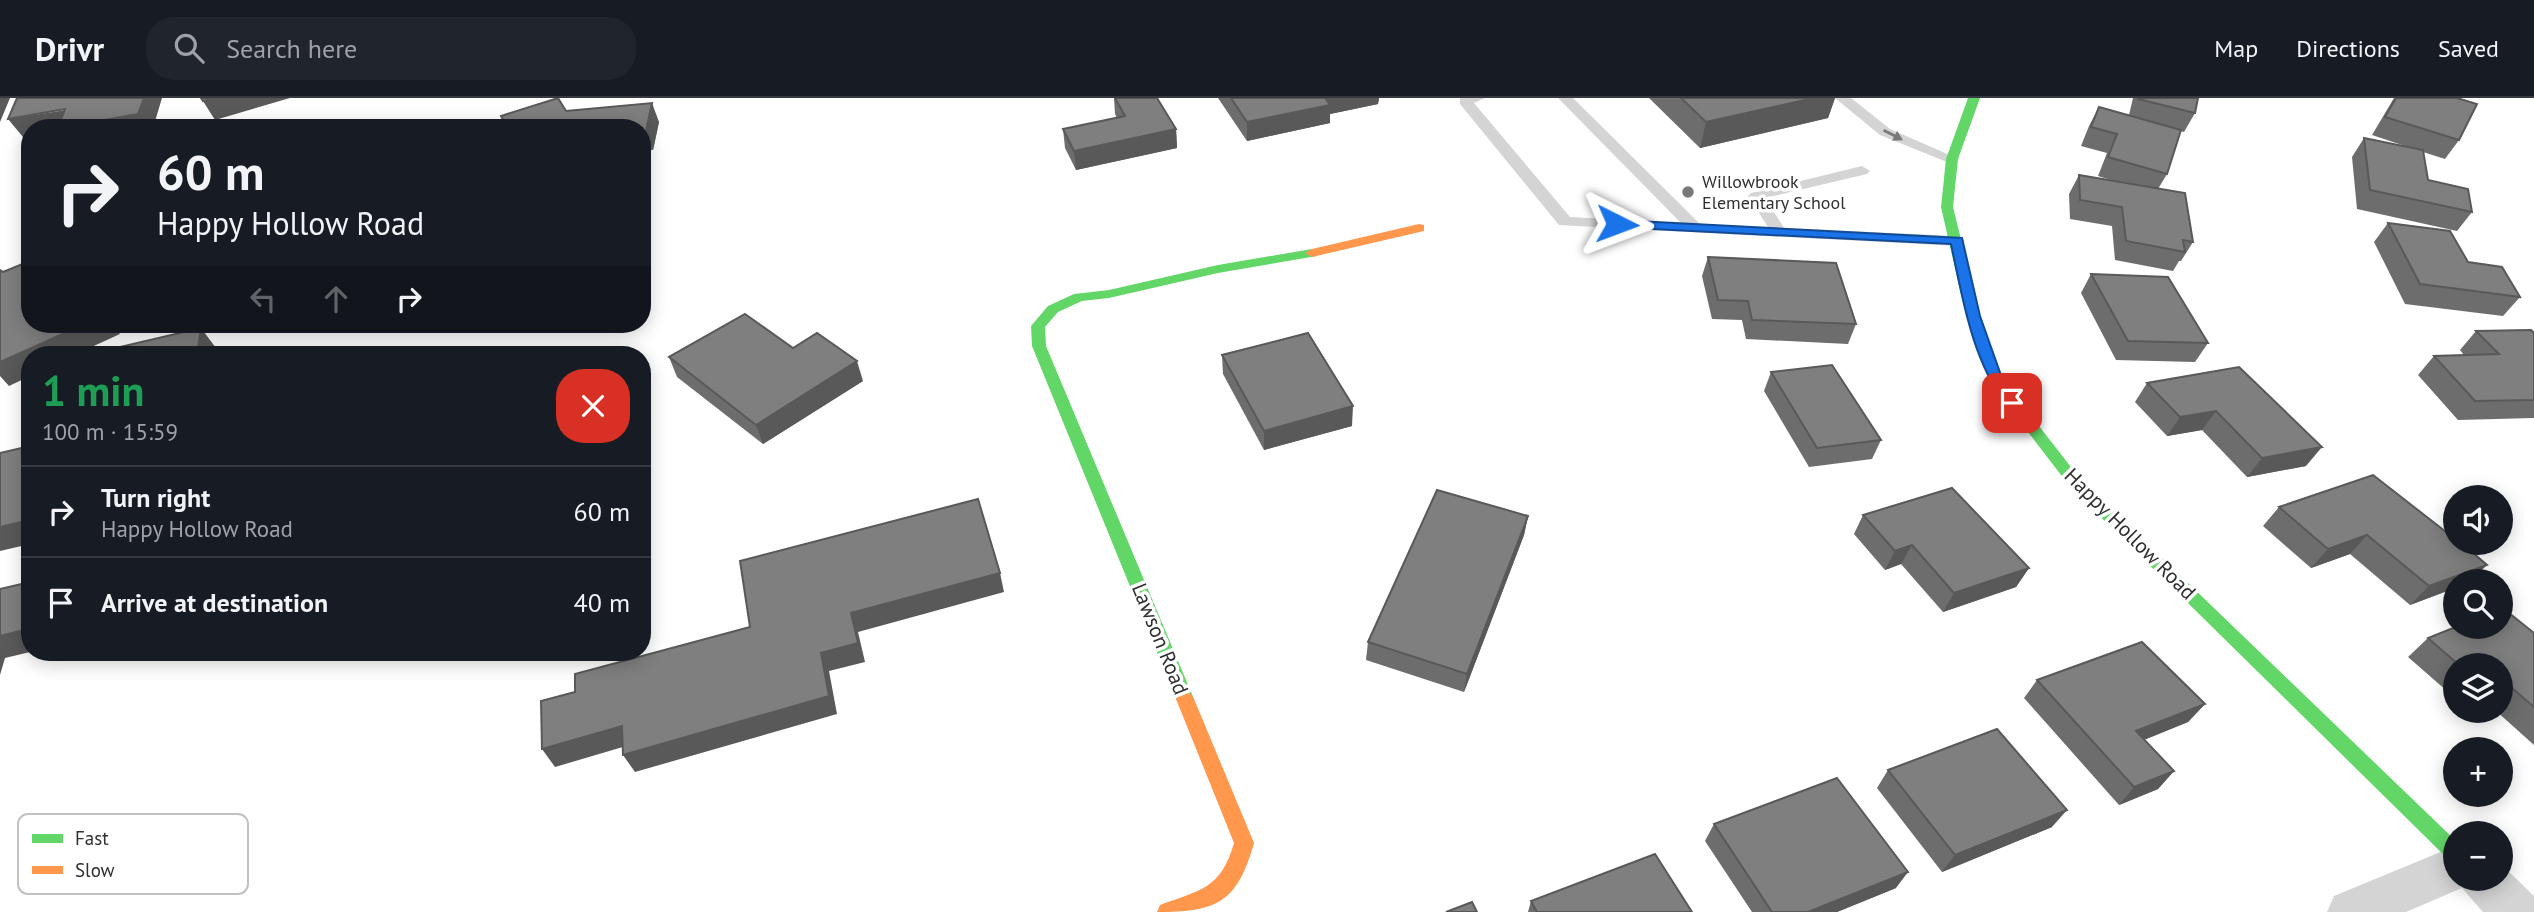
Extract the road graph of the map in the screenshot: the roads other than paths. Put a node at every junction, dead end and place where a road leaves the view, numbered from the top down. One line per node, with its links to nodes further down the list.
1 (1478, 98): 8 (lane)
2 (1565, 98): 8 (lane)
3 (1842, 98): 5 (lane, one-way to 5)
4 (1974, 98): 5 (street, Happy Hollow Road)
5 (1952, 159): 10 (street, Happy Hollow Road)
6 (1862, 171): 9 (lane)
7 (1419, 228): 14 (street, Lawson Road)
8 (1695, 228): 9 (lane)
9 (1779, 232): 10 (lane)
10 (1957, 241): 11 (street, Happy Hollow Road)
11 (2443, 841)
12 (2443, 873): 15 (street)
13 (2495, 891): 16 (street)
14 (1167, 912)
15 (2351, 912)
16 (2517, 912)

